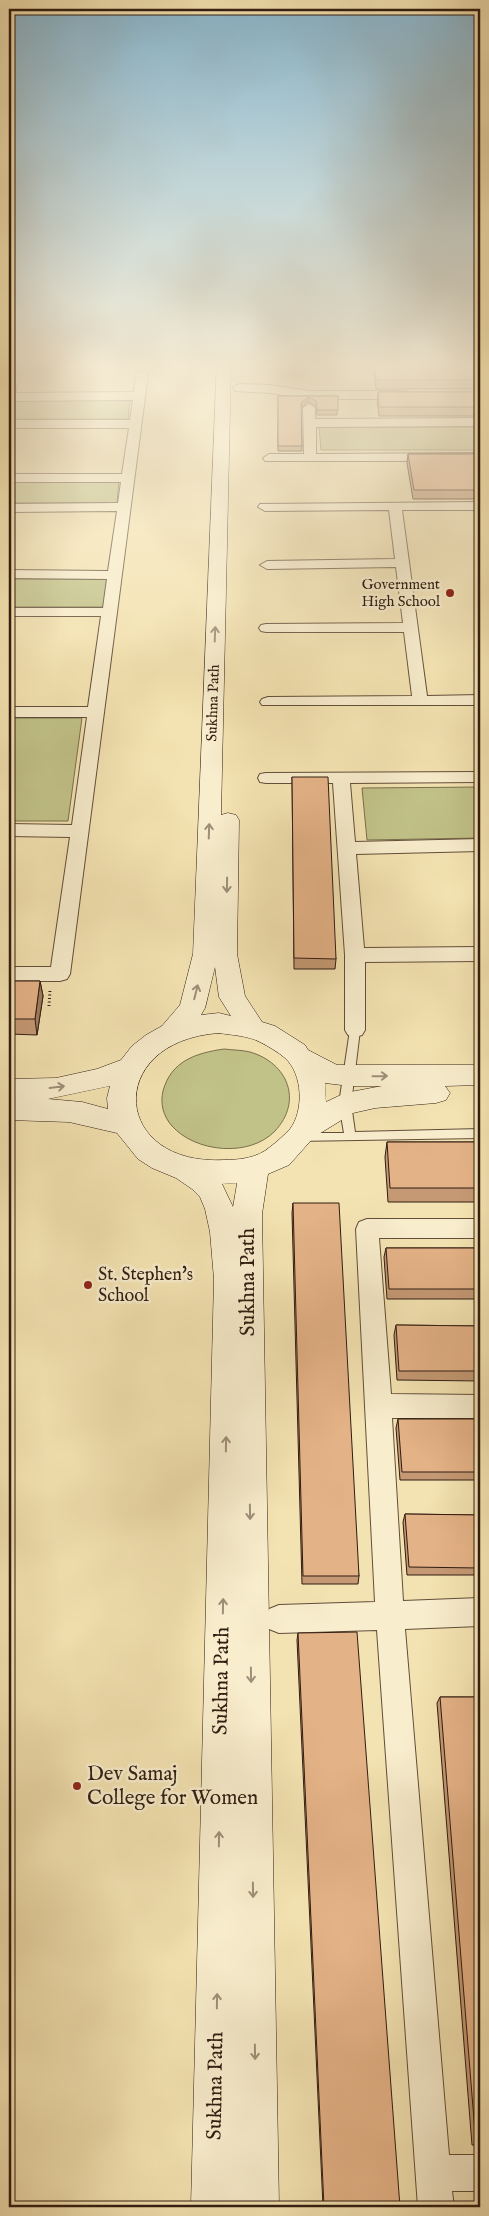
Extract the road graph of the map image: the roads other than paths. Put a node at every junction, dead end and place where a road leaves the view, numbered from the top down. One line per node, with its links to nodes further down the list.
1 (129, 466): 5 (street)
2 (221, 466): 36 (main road, Sukhna Path, one-way to 2)
3 (237, 466): 34 (main road, Sukhna Path, one-way to 34)
4 (9, 478): 5 (street)
5 (127, 478): 8 (street)
6 (395, 506): 7 (street); 10 (street); 11 (street)
7 (480, 506)
8 (123, 507): 9 (street); 14 (street)
9 (9, 508)
10 (265, 508)
11 (402, 563): 12 (street); 17 (street)
12 (267, 565)
13 (9, 574): 14 (street)
14 (114, 575): 16 (street)
15 (9, 612): 16 (street)
16 (109, 612): 23 (street)
17 (411, 627): 18 (street); 19 (street)
18 (266, 628)
19 (420, 699): 20 (street); 21 (street)
20 (480, 700)
21 (268, 702)
22 (9, 712): 23 (street)
23 (95, 712): 28 (street)
24 (341, 777): 25 (street); 26 (street); 30 (street)
25 (480, 777)
26 (266, 778)
27 (9, 830): 28 (street)
28 (79, 831): 33 (street)
29 (480, 845): 30 (street)
30 (347, 848): 32 (street)
31 (480, 954): 32 (street)
32 (355, 955): 35 (street)
33 (9, 974)
34 (252, 1027): 36 (main road); 37 (main road)
35 (355, 1030): 40 (lane)
36 (171, 1033): 38 (main road)
37 (301, 1058): 40 (main road); 46 (main road)
38 (129, 1068): 41 (main road, one-way to 38); 45 (main road)
39 (480, 1075): 40 (main road, one-way to 39)
40 (350, 1076): 43 (lane)
41 (9, 1089)
42 (480, 1090): 43 (main road)
43 (346, 1104): 46 (main road); 48 (lane)
44 (9, 1109): 45 (main road)
45 (126, 1125): 50 (main road)
46 (303, 1133): 48 (lane); 49 (main road)
47 (480, 1134): 48 (lane)
48 (350, 1137)
49 (256, 1167): 50 (main road); 60 (main road, Sukhna Path, one-way to 60)
50 (186, 1170): 59 (main road, Sukhna Path, one-way to 50)
51 (480, 1228): 52 (street)
52 (379, 1406): 53 (street); 55 (street)
53 (480, 1406)
54 (480, 1612): 55 (street)
55 (390, 1616): 56 (street); 57 (street)
56 (279, 1619)
57 (433, 2173): 58 (street); 61 (street)
58 (480, 2173)
59 (214, 2207)
60 (256, 2207)
61 (436, 2207)

